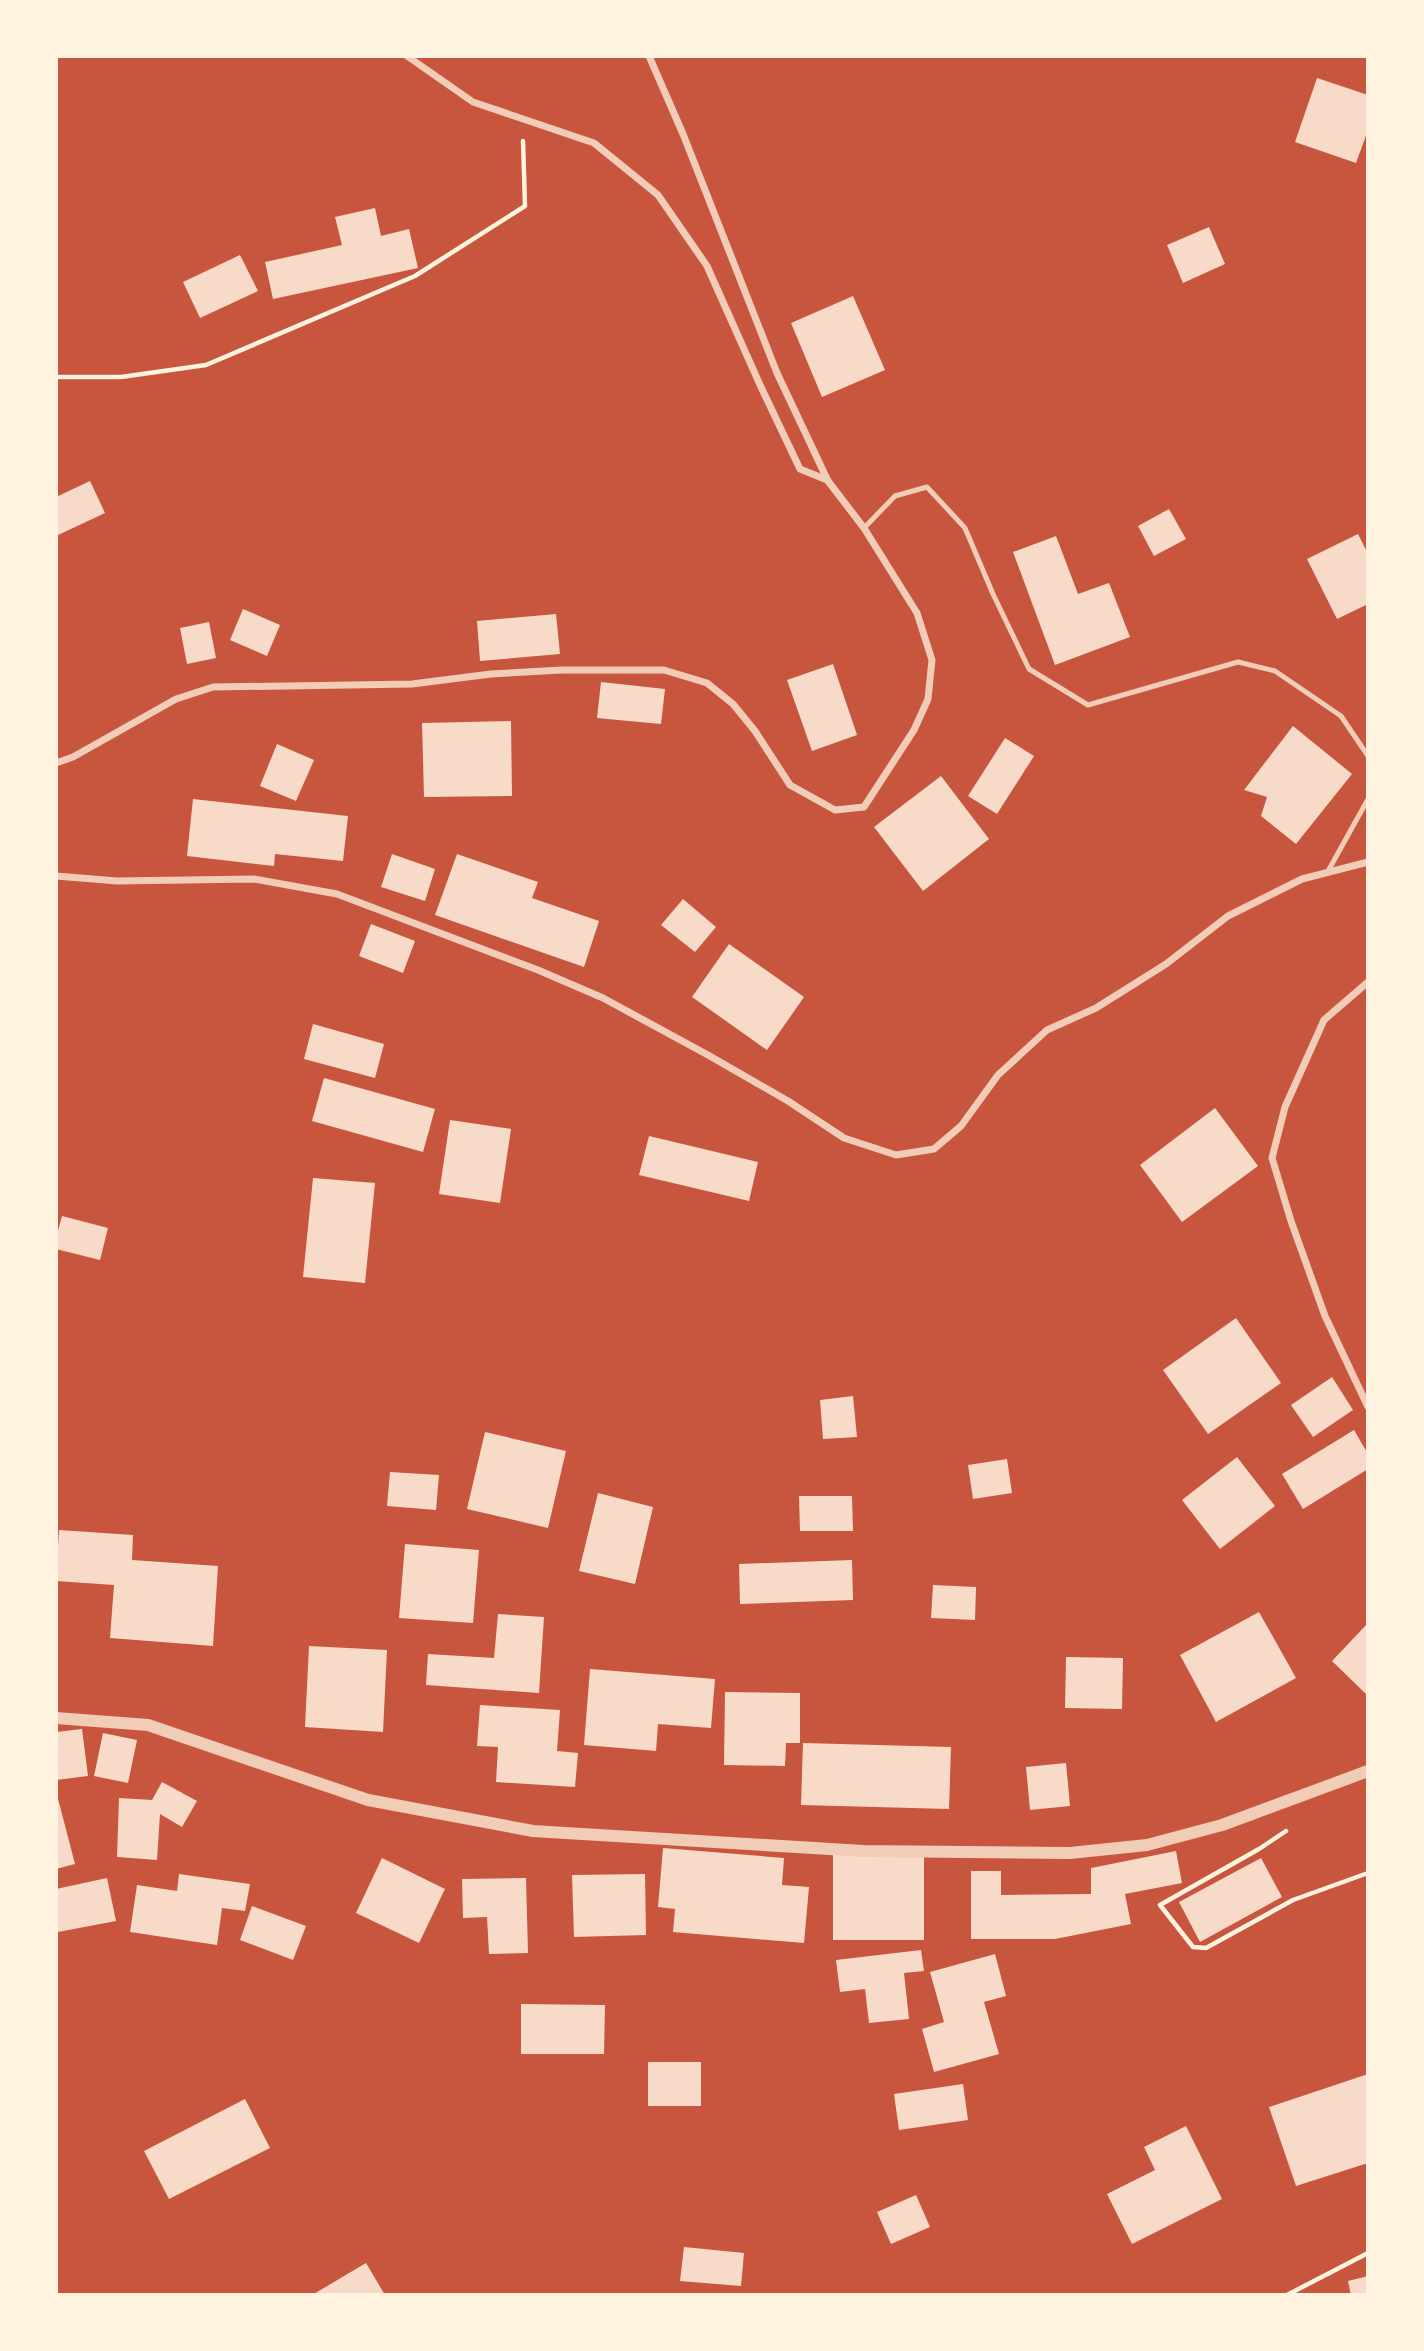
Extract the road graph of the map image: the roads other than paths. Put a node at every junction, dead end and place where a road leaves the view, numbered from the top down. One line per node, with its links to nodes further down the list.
1 (407, 56): 3 (street)
2 (649, 56): 3 (street)
3 (828, 481): 4 (street)
4 (864, 528): 5 (lane); 6 (street)
5 (1368, 756)
6 (56, 763)
7 (1368, 799): 9 (lane)
8 (1368, 862): 9 (street)
9 (1327, 873): 10 (street)
10 (56, 876)
11 (1368, 982): 12 (street)
12 (1368, 1408)
13 (56, 1718): 14 (street)
14 (1368, 1771)

